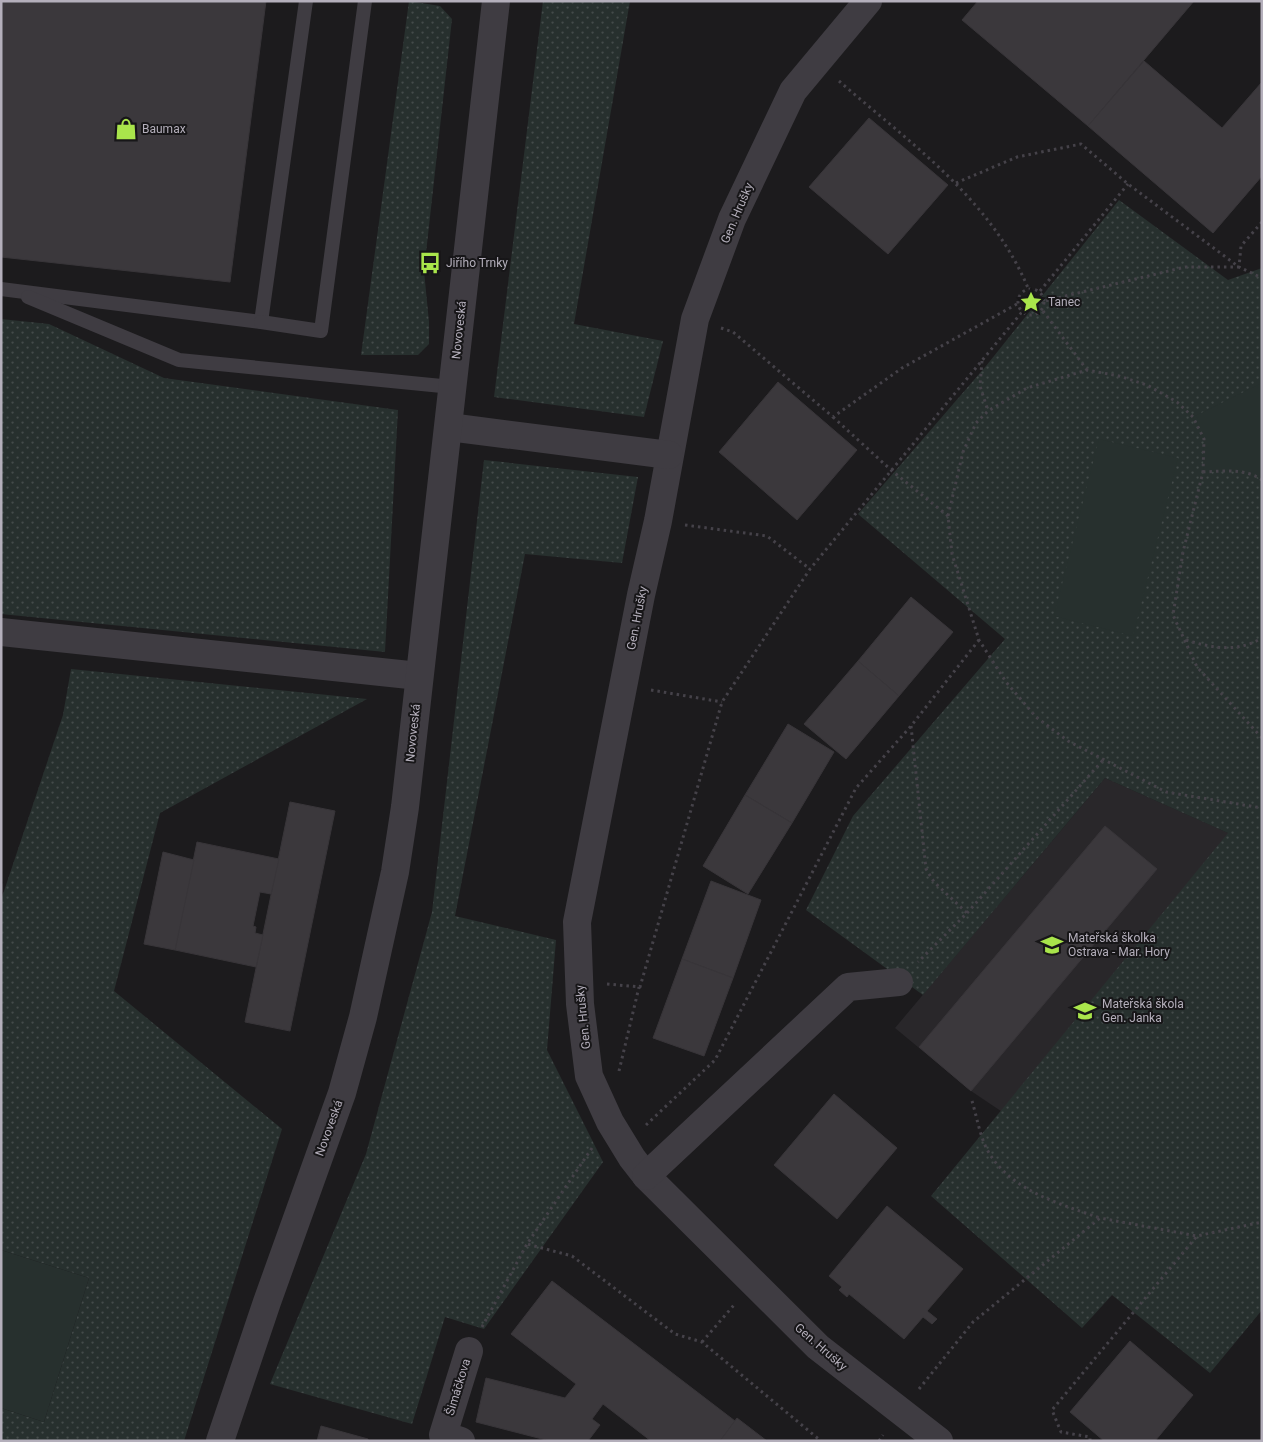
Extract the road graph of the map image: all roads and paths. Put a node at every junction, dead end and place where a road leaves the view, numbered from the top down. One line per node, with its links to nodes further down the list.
1 (306, 1): 19 (lane)
2 (364, 1): 19 (lane)
3 (496, 1): 22 (street, Novoveská)
4 (868, 1): 5 (street, Gen. Hrušky)
5 (816, 61): 6 (path); 18 (street, Gen. Hrušky)
6 (956, 183): 7 (path); 11 (path)
7 (1128, 184): 9 (path); 13 (path)
8 (1262, 222): 9 (path)
9 (1240, 266): 10 (path); 14 (path)
10 (1262, 278)
11 (1028, 288): 13 (path); 15 (path)
12 (6, 289): 19 (lane); 22 (lane)
13 (1040, 291): 14 (path)
14 (1045, 301): 16 (path)
15 (1017, 304): 17 (path); 24 (path)
16 (1043, 311): 17 (path); 21 (path)
17 (1022, 312): 20 (path)
18 (695, 320): 24 (path); 26 (street, Gen. Hrušky)
19 (261, 322)
20 (982, 360): 23 (path); 27 (path)
21 (1087, 370): 23 (path); 28 (path)
22 (452, 387): 25 (street, Novoveská)
23 (988, 411): 30 (path)
24 (833, 417): 27 (path)
25 (448, 426): 26 (street); 37 (street, Novoveská)
26 (669, 455): 31 (street, Gen. Hrušky)
27 (891, 470): 30 (path); 32 (path)
28 (1203, 472): 29 (path); 36 (path)
29 (1262, 480)
30 (948, 516): 35 (path)
31 (658, 521): 32 (path); 38 (street, Gen. Hrušky)
32 (810, 569): 39 (path)
33 (1, 632): 37 (street)
34 (1262, 638): 36 (path)
35 (979, 640): 40 (path); 42 (path)
36 (1185, 640): 41 (path)
37 (419, 676): 61 (street, Novoveská)
38 (624, 685): 39 (path); 45 (street, Gen. Hrušky)
39 (722, 702): 47 (path)
40 (911, 726): 44 (path); 51 (path)
41 (1262, 738)
42 (1103, 760): 43 (path); 44 (path)
43 (1262, 808)
44 (967, 913): 46 (path)
45 (579, 981): 47 (path); 50 (street, Gen. Hrušky)
46 (898, 982): 52 (street)
47 (640, 987): 48 (path)
48 (619, 1074)
49 (972, 1101): 53 (path)
50 (610, 1122): 52 (street, Gen. Hrušky); 56 (path)
51 (640, 1130)
52 (646, 1176): 57 (street, Gen. Hrušky)
53 (1100, 1218): 55 (path); 60 (path)
54 (1262, 1222): 55 (path)
55 (1197, 1236): 66 (path)
56 (527, 1244): 58 (path); 59 (path)
57 (753, 1284): 58 (path); 60 (street, Gen. Hrušky)
58 (702, 1342): 63 (path)
59 (470, 1351): 62 (street, Šimáčkova)
60 (900, 1411): 64 (path); 65 (street, Gen. Hrušky)
61 (220, 1441)
62 (461, 1441)
63 (821, 1441)
64 (879, 1441)
65 (939, 1441)
66 (1090, 1441)

